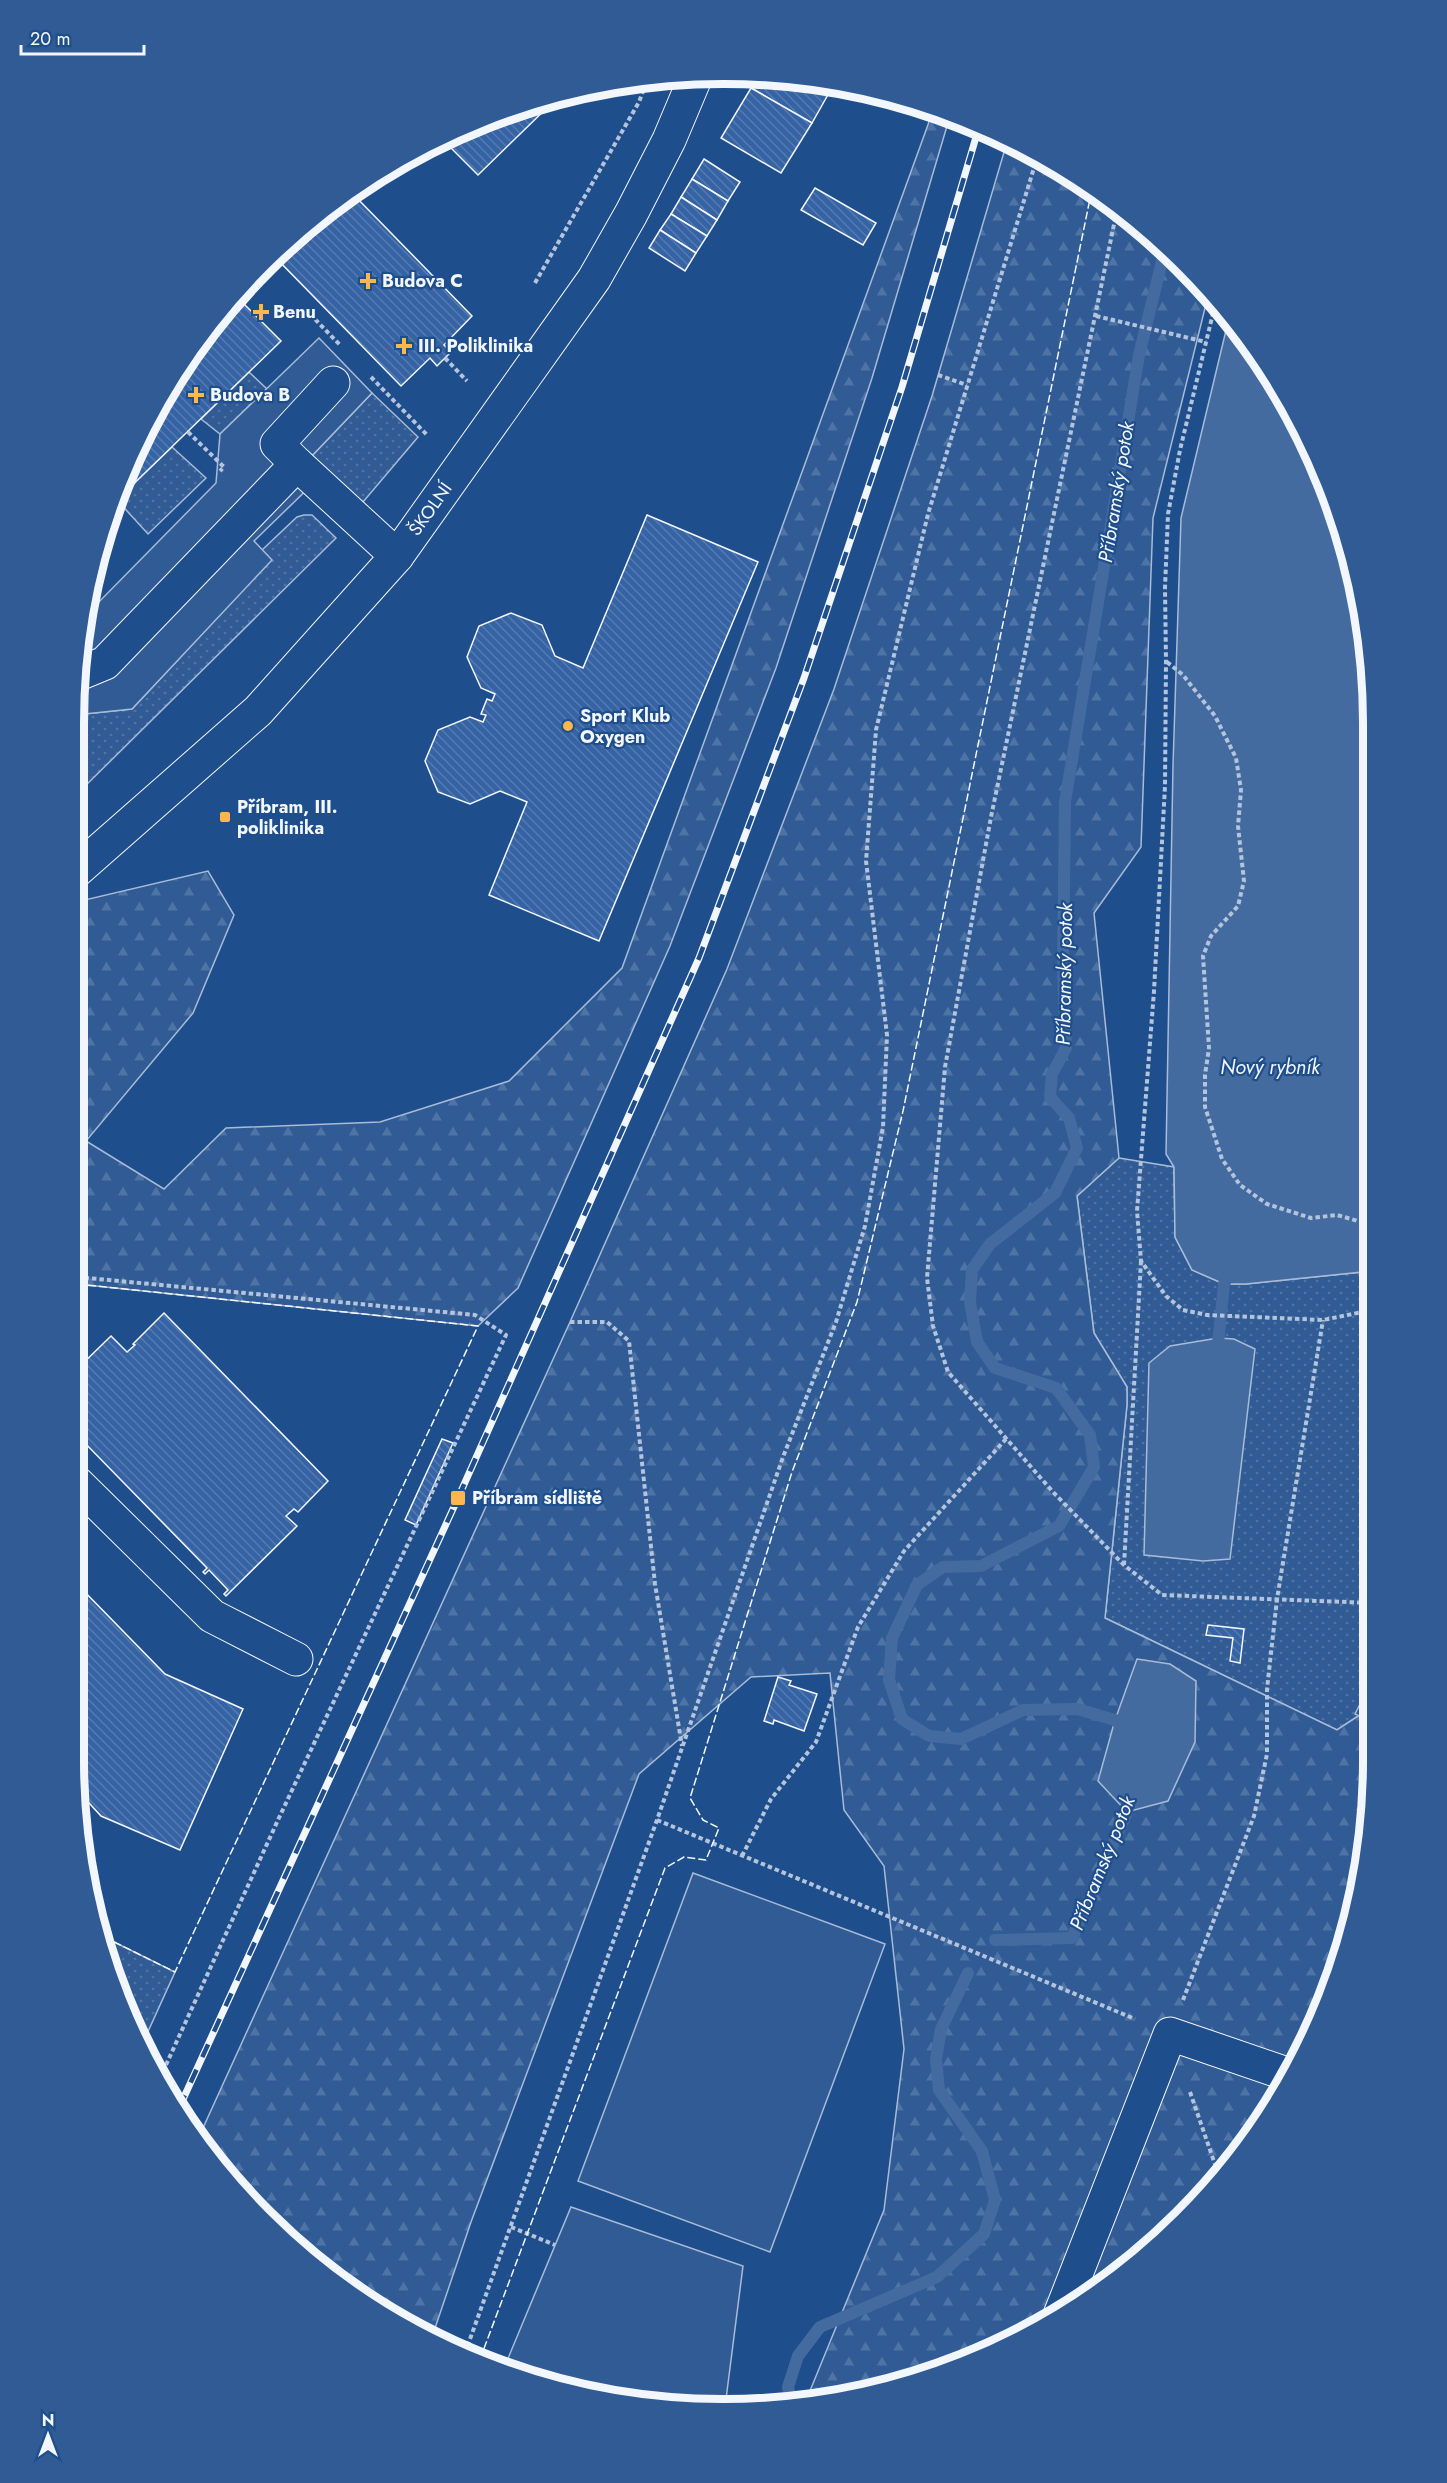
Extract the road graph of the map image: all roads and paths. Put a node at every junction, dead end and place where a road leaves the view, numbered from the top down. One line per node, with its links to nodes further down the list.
1 (692, 85): 17 (street, ŠKOLNÍ)
2 (644, 89): 5 (path)
3 (1035, 166): 13 (path)
4 (1115, 218): 7 (path)
5 (535, 283)
6 (1213, 313): 8 (path)
7 (1096, 316): 8 (path); 27 (path)
8 (1206, 342): 18 (path)
9 (445, 358): 11 (path)
10 (938, 375): 13 (path)
11 (466, 381)
12 (333, 383): 15 (street)
13 (967, 385): 33 (path)
14 (188, 432): 16 (path)
15 (297, 464): 17 (street); 19 (street)
16 (220, 471)
17 (397, 556): 20 (street, ŠKOLNÍ)
18 (1166, 661): 21 (path); 22 (path)
19 (86, 671)
20 (84, 864)
21 (1363, 1222)
22 (1141, 1261): 25 (path); 29 (path)
23 (84, 1278): 37 (path)
24 (1363, 1312): 25 (path)
25 (1323, 1320): 30 (path)
26 (570, 1322): 33 (path)
27 (1006, 1439): 29 (path); 35 (path)
28 (84, 1490): 32 (street)
29 (1124, 1565): 30 (path)
30 (1277, 1599): 31 (path); 36 (path)
31 (1363, 1603)
32 (296, 1659)
33 (682, 1747): 34 (path)
34 (657, 1820): 35 (path); 41 (path)
35 (742, 1856): 36 (path)
36 (1170, 2034): 38 (street); 43 (street)
37 (164, 2069)
38 (1281, 2072)
39 (1189, 2088): 40 (path)
40 (1216, 2167)
41 (511, 2227): 42 (path); 44 (path)
42 (555, 2245)
43 (1066, 2299)
44 (468, 2345)

